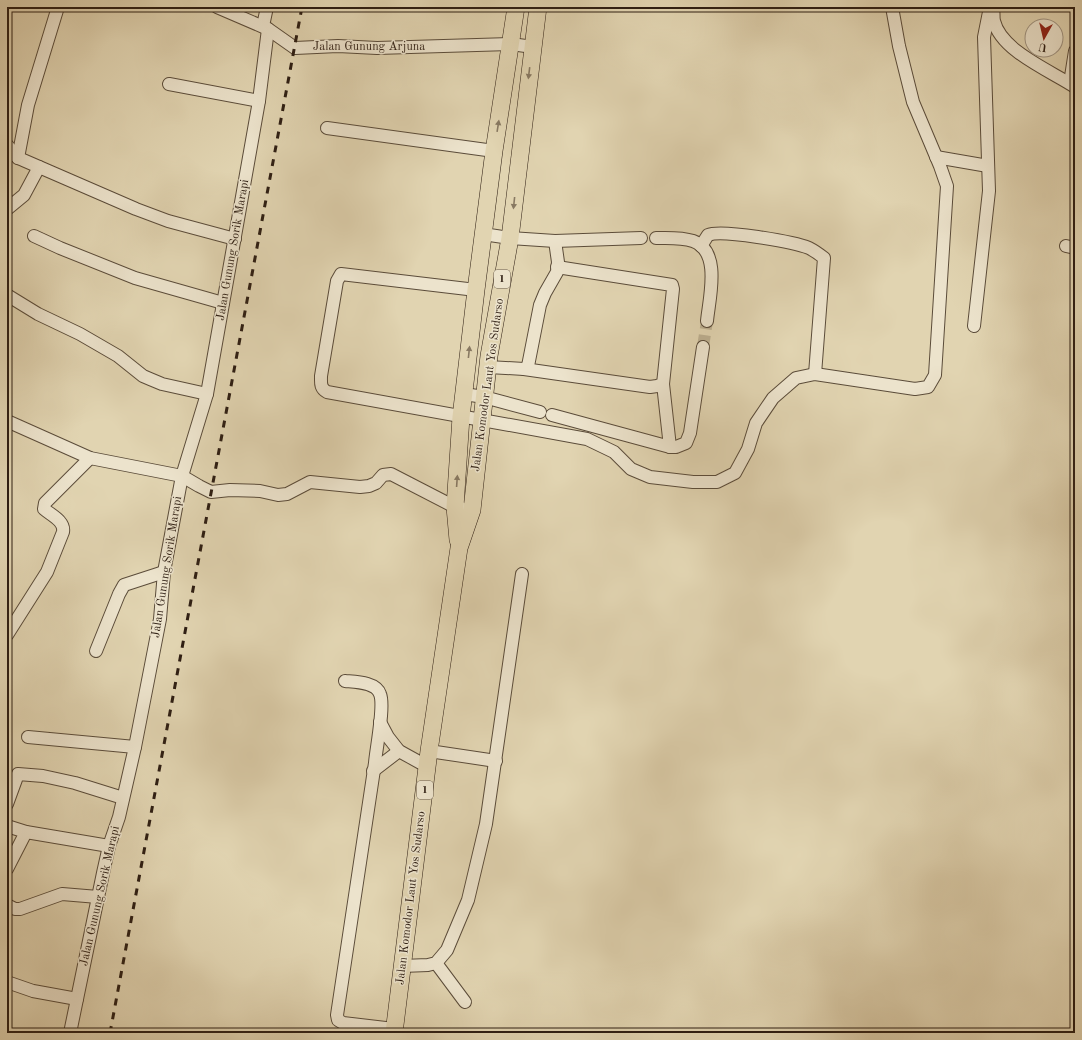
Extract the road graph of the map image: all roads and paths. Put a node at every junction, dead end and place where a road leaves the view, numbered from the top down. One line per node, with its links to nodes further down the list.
1 (58, 7): 20 (street)
2 (217, 7): 9 (street, Jalan Gunung Arjuna)
3 (267, 7): 9 (street, Jalan Gunung Sorik Marapi)
4 (516, 7): 10 (highway, Jalan Komodor Laut Yos Sudarso / 1)
5 (538, 7): 11 (highway, Jalan Komodor Laut Yos Sudarso / 1)
6 (892, 7): 19 (street)
7 (990, 7): 21 (street)
8 (993, 7): 14 (street)
9 (266, 28): 10 (street, Jalan Gunung Arjuna); 15 (street, Jalan Gunung Sorik Marapi)
10 (511, 44): 11 (street, Jalan Gunung Arjuna); 18 (highway, Jalan Komodor Laut Yos Sudarso / 1, one-way to 10)
11 (532, 47): 26 (highway, Jalan Komodor Laut Yos Sudarso / 1, one-way to 26)
12 (1075, 51): 14 (street)
13 (169, 84): 15 (street)
14 (1072, 85)
15 (259, 101): 29 (street, Jalan Gunung Sorik Marapi)
16 (327, 128): 18 (street)
17 (7, 145): 20 (street)
18 (494, 151): 24 (highway, Jalan Komodor Laut Yos Sudarso / 1)
19 (936, 157): 21 (street); 41 (street)
20 (18, 158): 22 (street)
21 (988, 166): 37 (street)
22 (39, 167): 23 (street); 29 (street)
23 (7, 209)
24 (483, 234): 26 (street); 33 (highway, Jalan Komodor Laut Yos Sudarso / 1)
25 (34, 236): 35 (street)
26 (510, 238): 30 (street); 39 (highway, Jalan Komodor Laut Yos Sudarso / 1)
27 (642, 238): 30 (street)
28 (656, 238): 31 (street)
29 (235, 239): 35 (street, Jalan Gunung Sorik Marapi)
30 (555, 241): 32 (street)
31 (701, 246): 36 (street); 41 (street)
32 (557, 267): 40 (street); 42 (street)
33 (476, 290): 44 (highway, Jalan Komodor Laut Yos Sudarso / 1, one-way to 33); 46 (street)
34 (7, 295): 43 (street)
35 (223, 303): 43 (street, Jalan Gunung Sorik Marapi)
36 (707, 321)
37 (974, 326)
38 (704, 346): 49 (street)
39 (488, 367): 40 (street); 45 (highway, Jalan Komodor Laut Yos Sudarso / 1)
40 (524, 369): 42 (street)
41 (816, 374): 47 (street)
42 (663, 384): 49 (street)
43 (207, 394): 51 (street, Jalan Gunung Sorik Marapi)
44 (464, 394): 45 (street); 46 (highway, Jalan Komodor Laut Yos Sudarso / 1)
45 (484, 397): 47 (highway, Jalan Komodor Laut Yos Sudarso / 1); 49 (street)
46 (462, 417): 47 (street); 52 (highway, Jalan Komodor Laut Yos Sudarso / 1, one-way to 46)
47 (481, 419): 52 (highway, Jalan Komodor Laut Yos Sudarso / 1)
48 (7, 421): 50 (street)
49 (670, 446)
50 (90, 458): 51 (street); 55 (street)
51 (182, 476): 52 (street); 53 (street, Jalan Gunung Sorik Marapi)
52 (463, 509): 62 (highway, Jalan Komodor Laut Yos Sudarso / 1)
53 (164, 572): 56 (street); 60 (street, Jalan Gunung Sorik Marapi)
54 (522, 574): 63 (street)
55 (7, 635)
56 (96, 652)
57 (345, 681): 58 (street)
58 (380, 722): 61 (street); 64 (street)
59 (28, 737): 60 (street)
60 (135, 747): 65 (street, Jalan Gunung Sorik Marapi)
61 (399, 751): 62 (street); 64 (street)
62 (429, 759): 63 (street); 74 (highway, Jalan Komodor Laut Yos Sudarso / 1)
63 (496, 762): 73 (street)
64 (374, 771): 78 (street)
65 (123, 798): 66 (street); 69 (street, Jalan Gunung Sorik Marapi)
66 (7, 804)
67 (7, 826): 68 (street)
68 (26, 832): 69 (street); 70 (street)
69 (109, 846): 71 (street, Jalan Gunung Sorik Marapi)
70 (7, 869)
71 (98, 897): 72 (street); 76 (street, Jalan Gunung Sorik Marapi)
72 (8, 907)
73 (436, 963): 74 (street); 77 (street)
74 (402, 966): 78 (highway, Jalan Komodor Laut Yos Sudarso / 1)
75 (7, 982): 76 (street)
76 (77, 999): 79 (street, Jalan Gunung Sorik Marapi)
77 (465, 1002)
78 (394, 1031)
79 (70, 1033)

